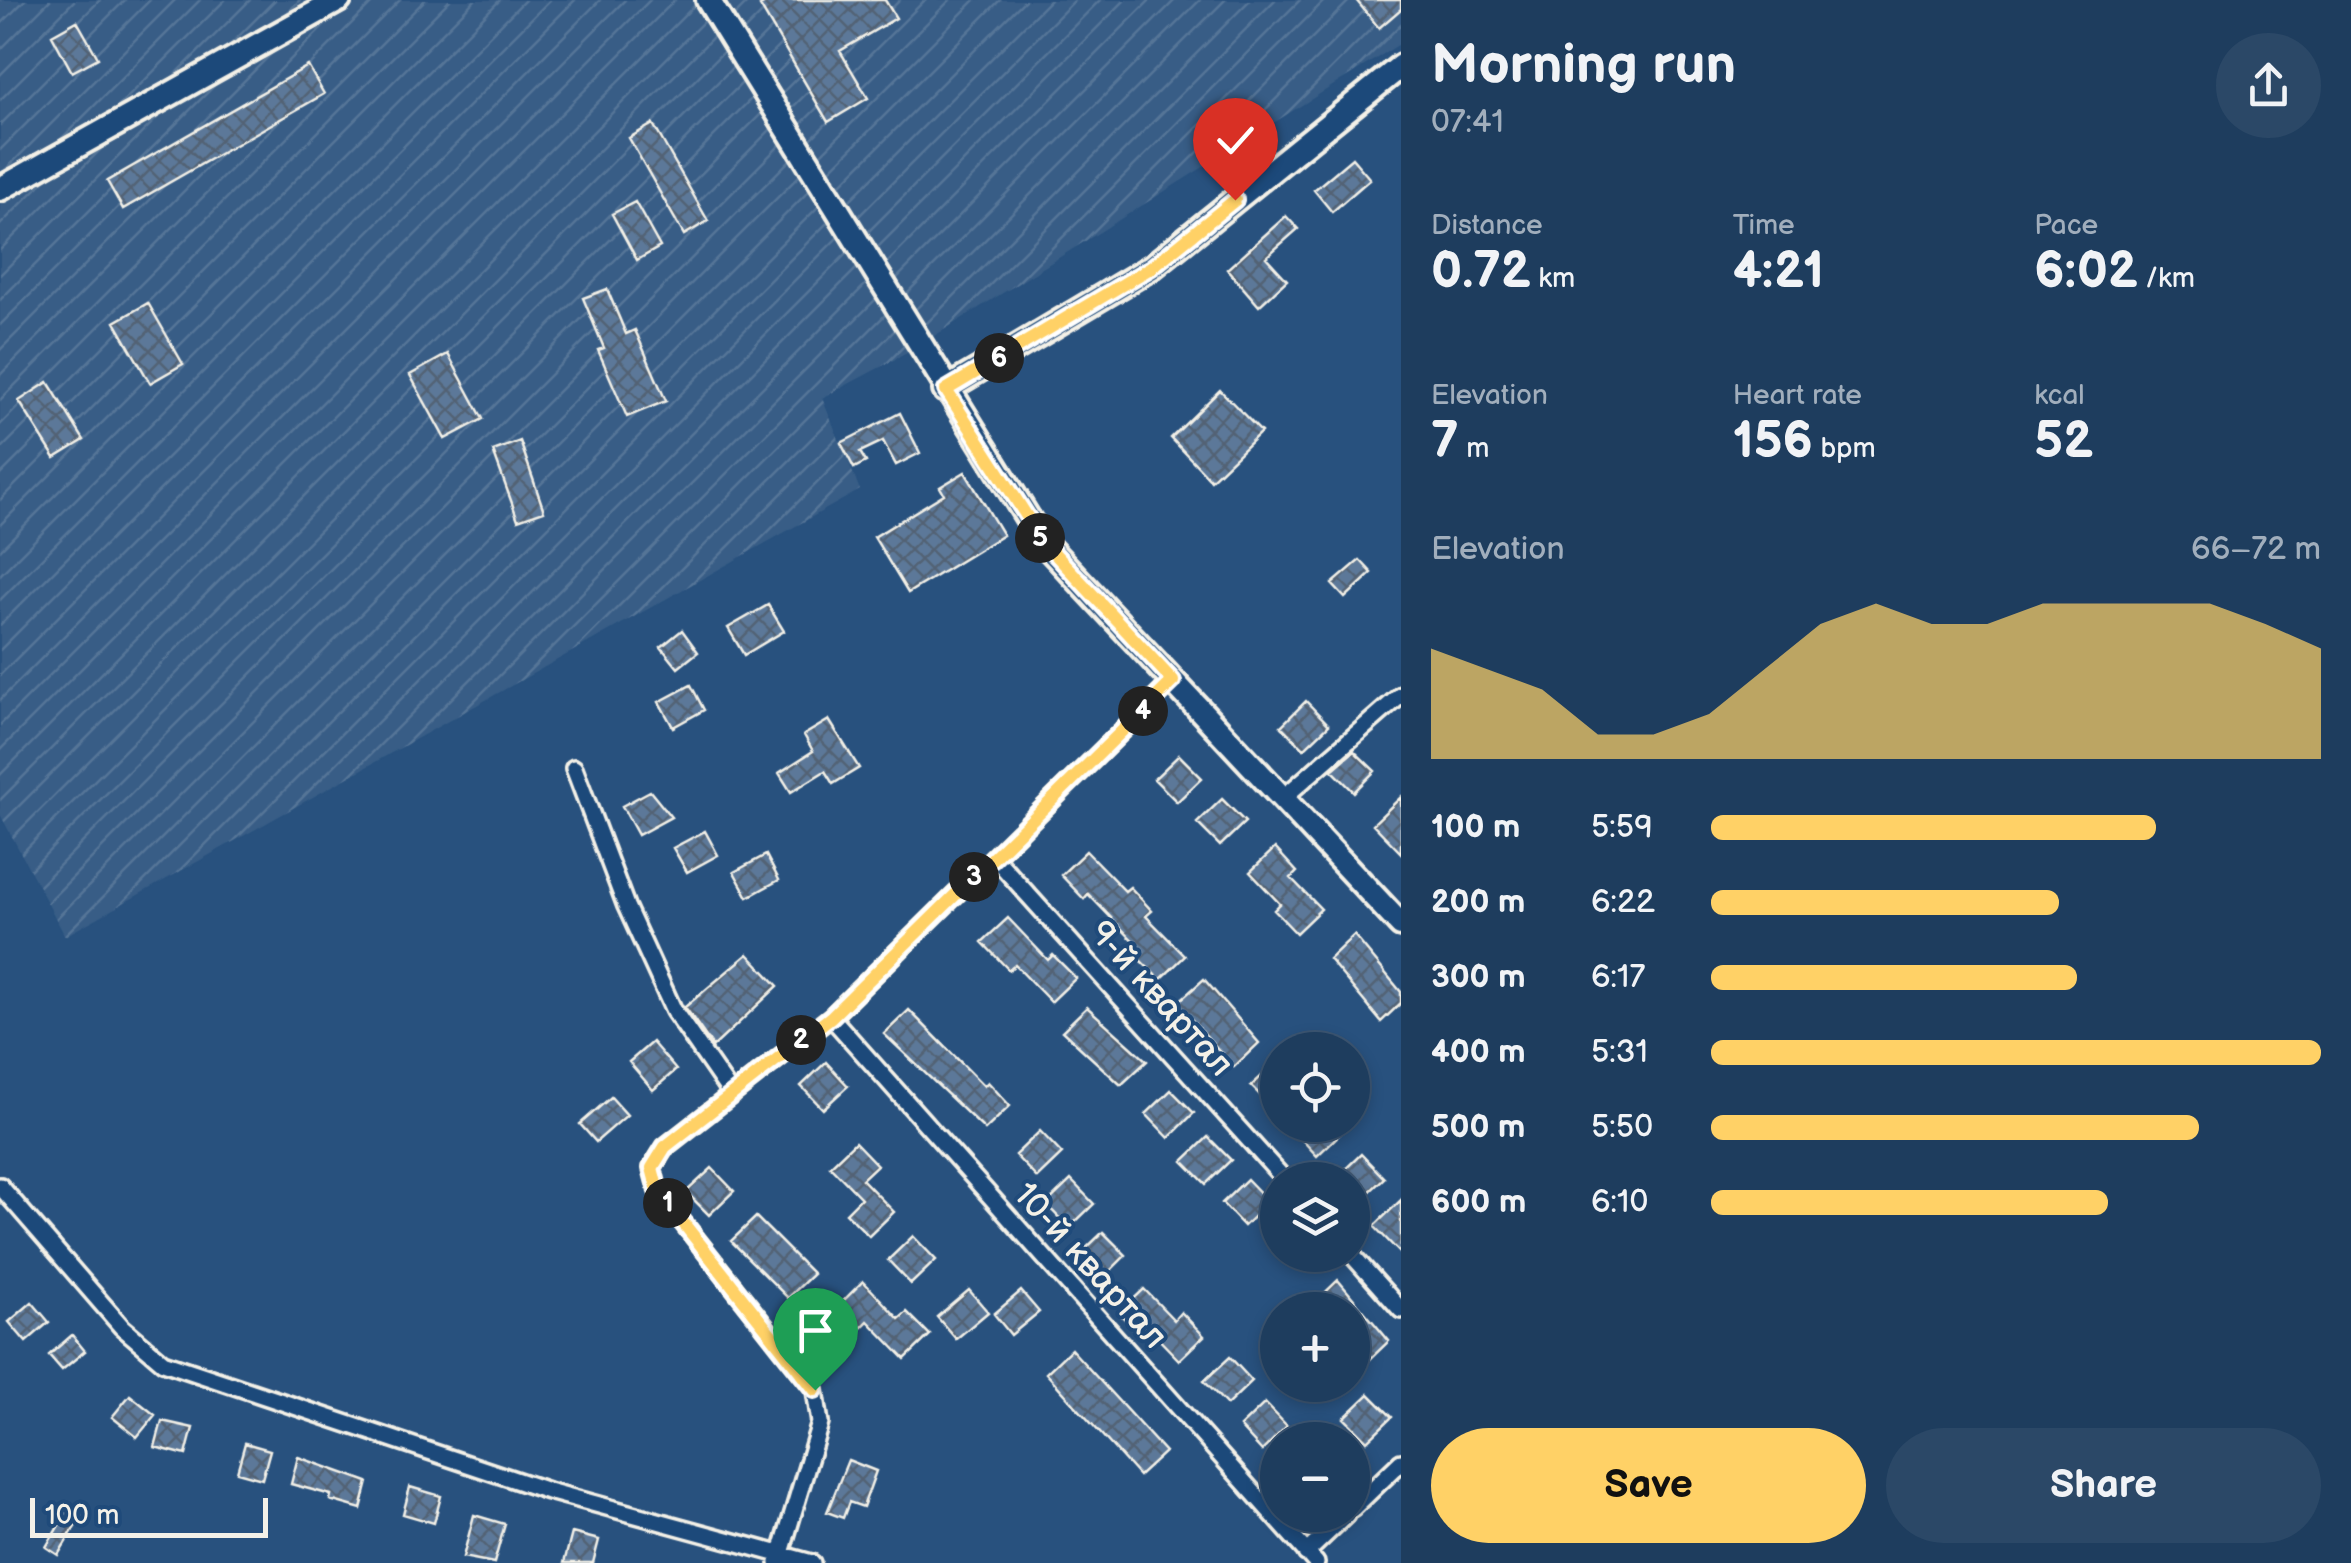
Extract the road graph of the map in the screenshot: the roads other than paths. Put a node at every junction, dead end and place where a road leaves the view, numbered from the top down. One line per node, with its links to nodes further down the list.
1 (339, 0): 4 (street)
2 (708, 0): 5 (street)
3 (1401, 66): 5 (street)
4 (0, 189)
5 (946, 390): 6 (street)
6 (1173, 681): 9 (street); 10 (street)
7 (1401, 694): 9 (street)
8 (574, 768): 13 (street)
9 (1283, 798): 11 (street)
10 (994, 856): 12 (street); 14 (street, 9-й квартал)
11 (1401, 925)
12 (831, 1017): 13 (street); 22 (street, 10-й квартал)
13 (732, 1095): 21 (street)
14 (1269, 1162)
15 (0, 1186): 21 (street)
16 (1367, 1272): 17 (street)
17 (1401, 1310)
18 (1401, 1462): 19 (street)
19 (1370, 1492)
20 (1332, 1532): 22 (street)
21 (780, 1558): 23 (street)
22 (1311, 1558)
23 (812, 1563)

